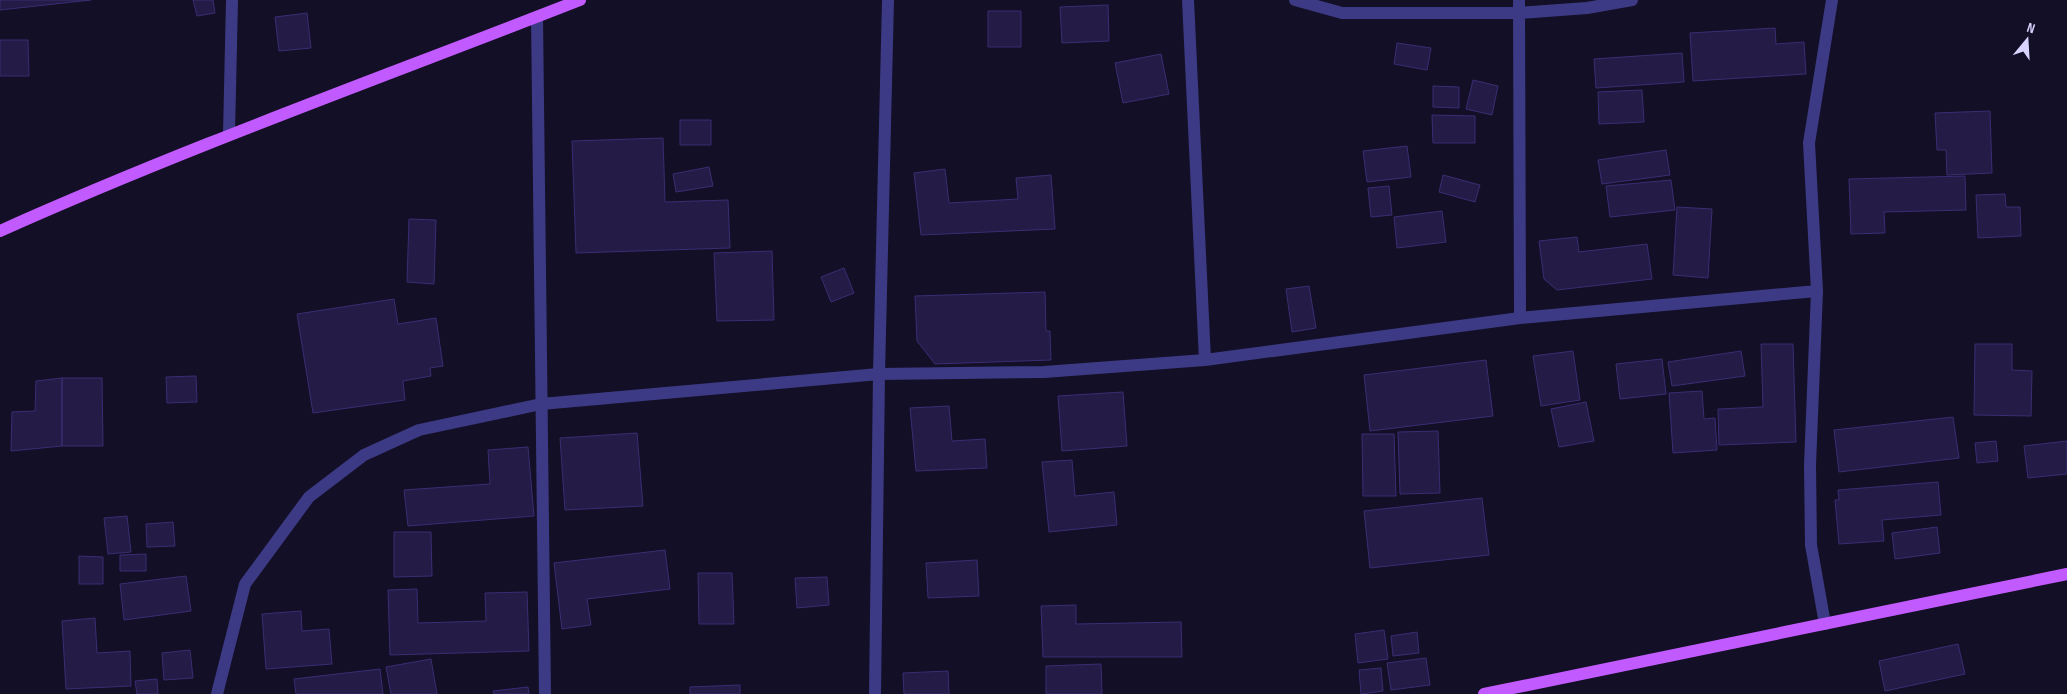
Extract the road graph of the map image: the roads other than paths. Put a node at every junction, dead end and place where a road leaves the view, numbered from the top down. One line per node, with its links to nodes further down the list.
1 (232, 0): 10 (street)
2 (580, 0): 9 (main road)
3 (888, 0): 15 (street)
4 (1188, 0): 14 (street)
5 (1295, 0): 8 (street)
6 (1632, 0): 8 (street)
7 (1832, 0): 12 (street)
8 (1519, 6): 13 (street)
9 (537, 17): 10 (main road); 16 (street)
10 (230, 134): 11 (main road)
11 (0, 231)
12 (1817, 290): 13 (street); 18 (street)
13 (1520, 318): 14 (street)
14 (1205, 360): 15 (street)
15 (879, 374): 16 (street); 21 (street)
16 (541, 404): 19 (street); 20 (street)
17 (2067, 574): 18 (main road)
18 (1825, 624): 22 (main road)
19 (217, 694)
20 (544, 694)
21 (875, 694)
22 (1484, 694)

